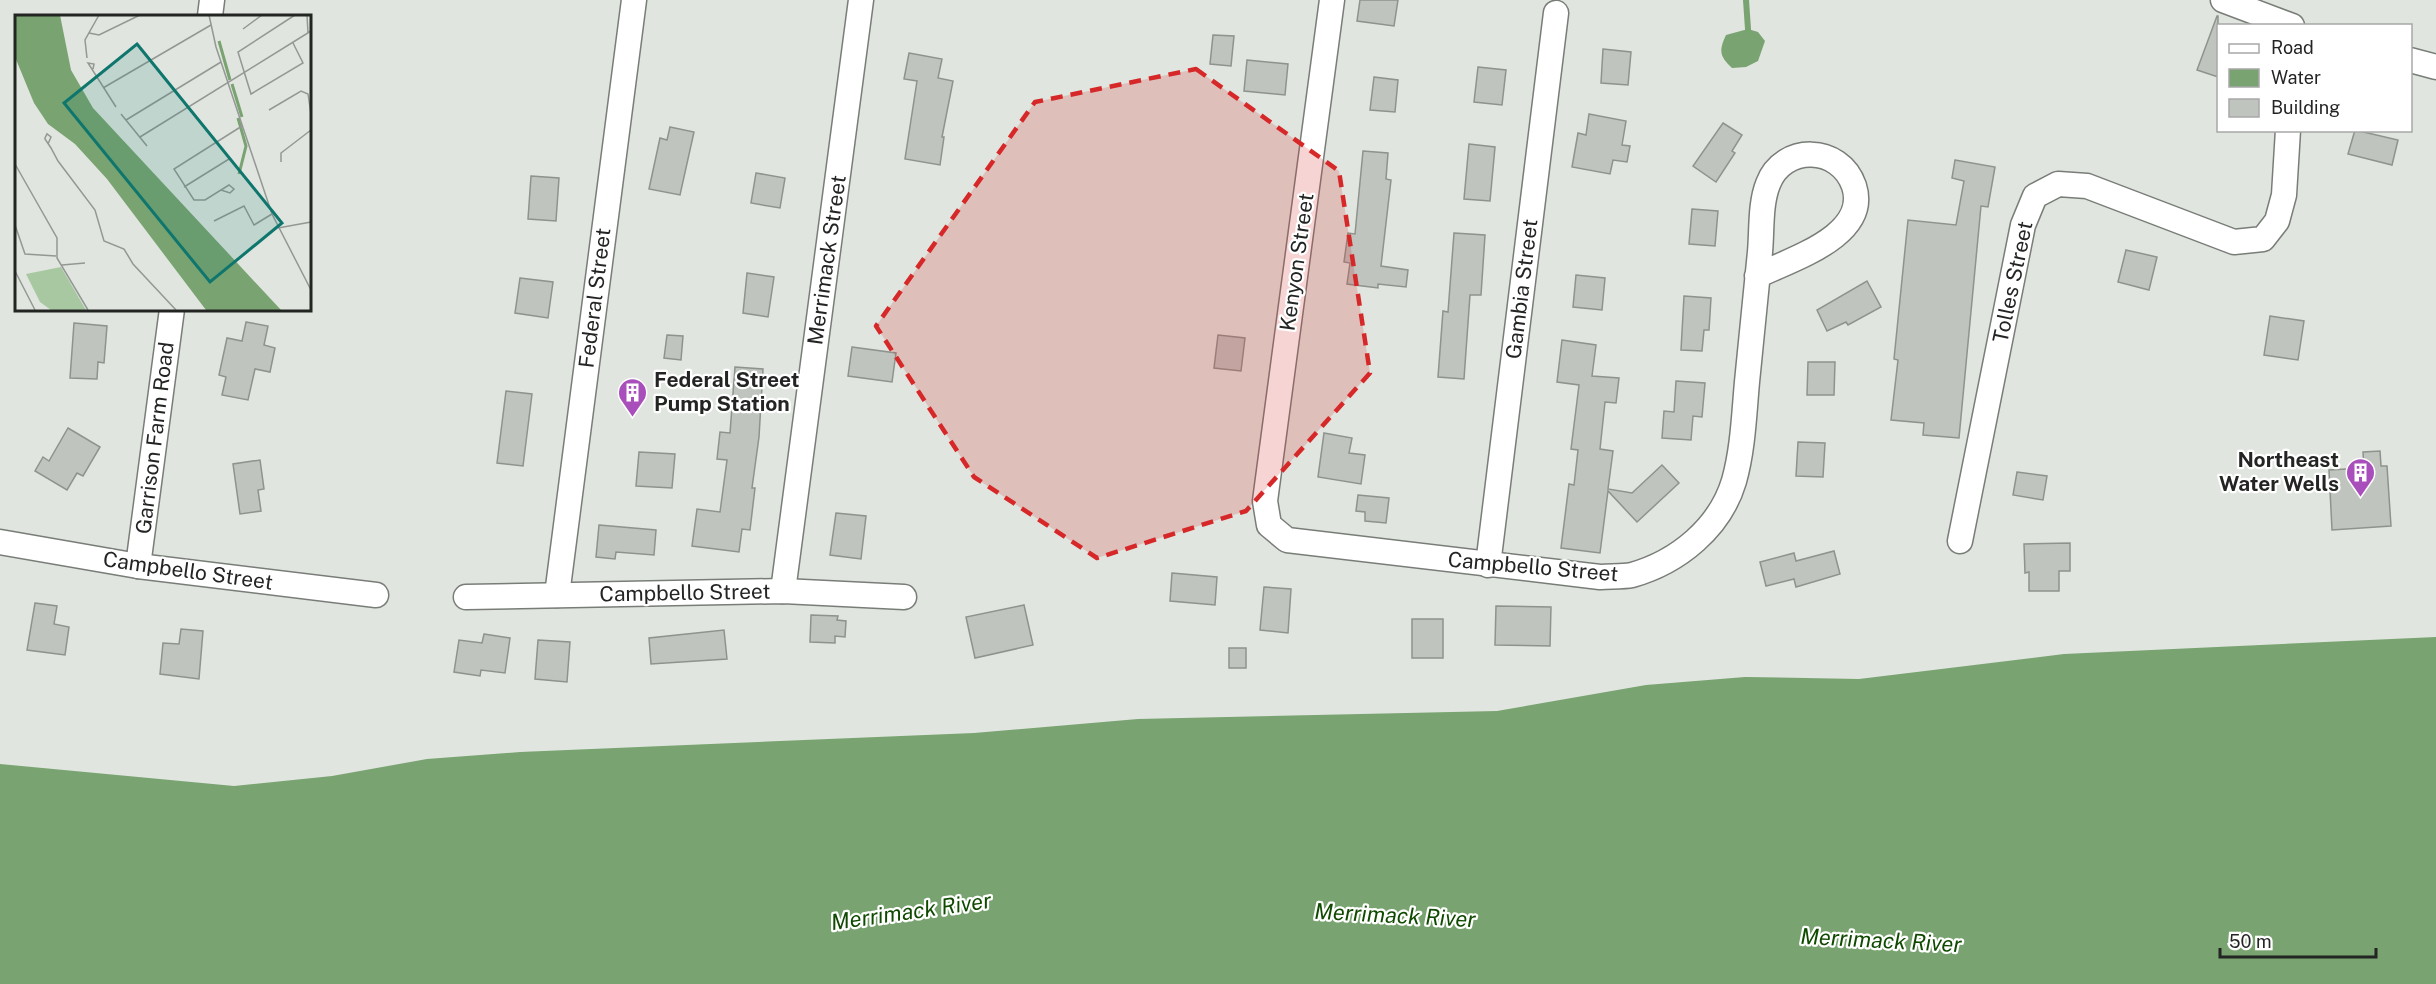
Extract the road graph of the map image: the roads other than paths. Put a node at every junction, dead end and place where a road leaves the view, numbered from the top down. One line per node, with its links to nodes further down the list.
1 (212, 0): 7 (street)
2 (634, 0): 21 (street, Federal Street)
3 (861, 0): 19 (street, Merrimack Street)
4 (1332, 0): 14 (street, Kenyon Street)
5 (2223, 0): 8 (street)
6 (1556, 13): 17 (street, Gambia Street)
7 (210, 15)
8 (2287, 24)
9 (2412, 61): 10 (street)
10 (2436, 67)
11 (2288, 132): 15 (street, Tolles Street)
12 (1757, 276): 12 (street, Campbello Street); 17 (street, Campbello Street)
13 (172, 310): 18 (street, Garrison Farm Road)
14 (1269, 525): 17 (street, Campbello Street)
15 (1960, 541)
16 (0, 542): 18 (street, Campbello Street)
17 (1488, 565)
18 (138, 566): 20 (street, Campbello Street)
19 (783, 591): 21 (street, Campbello Street); 23 (street, Campbello Street)
20 (376, 595)
21 (557, 595): 22 (street, Campbello Street)
22 (466, 597)
23 (904, 597)

